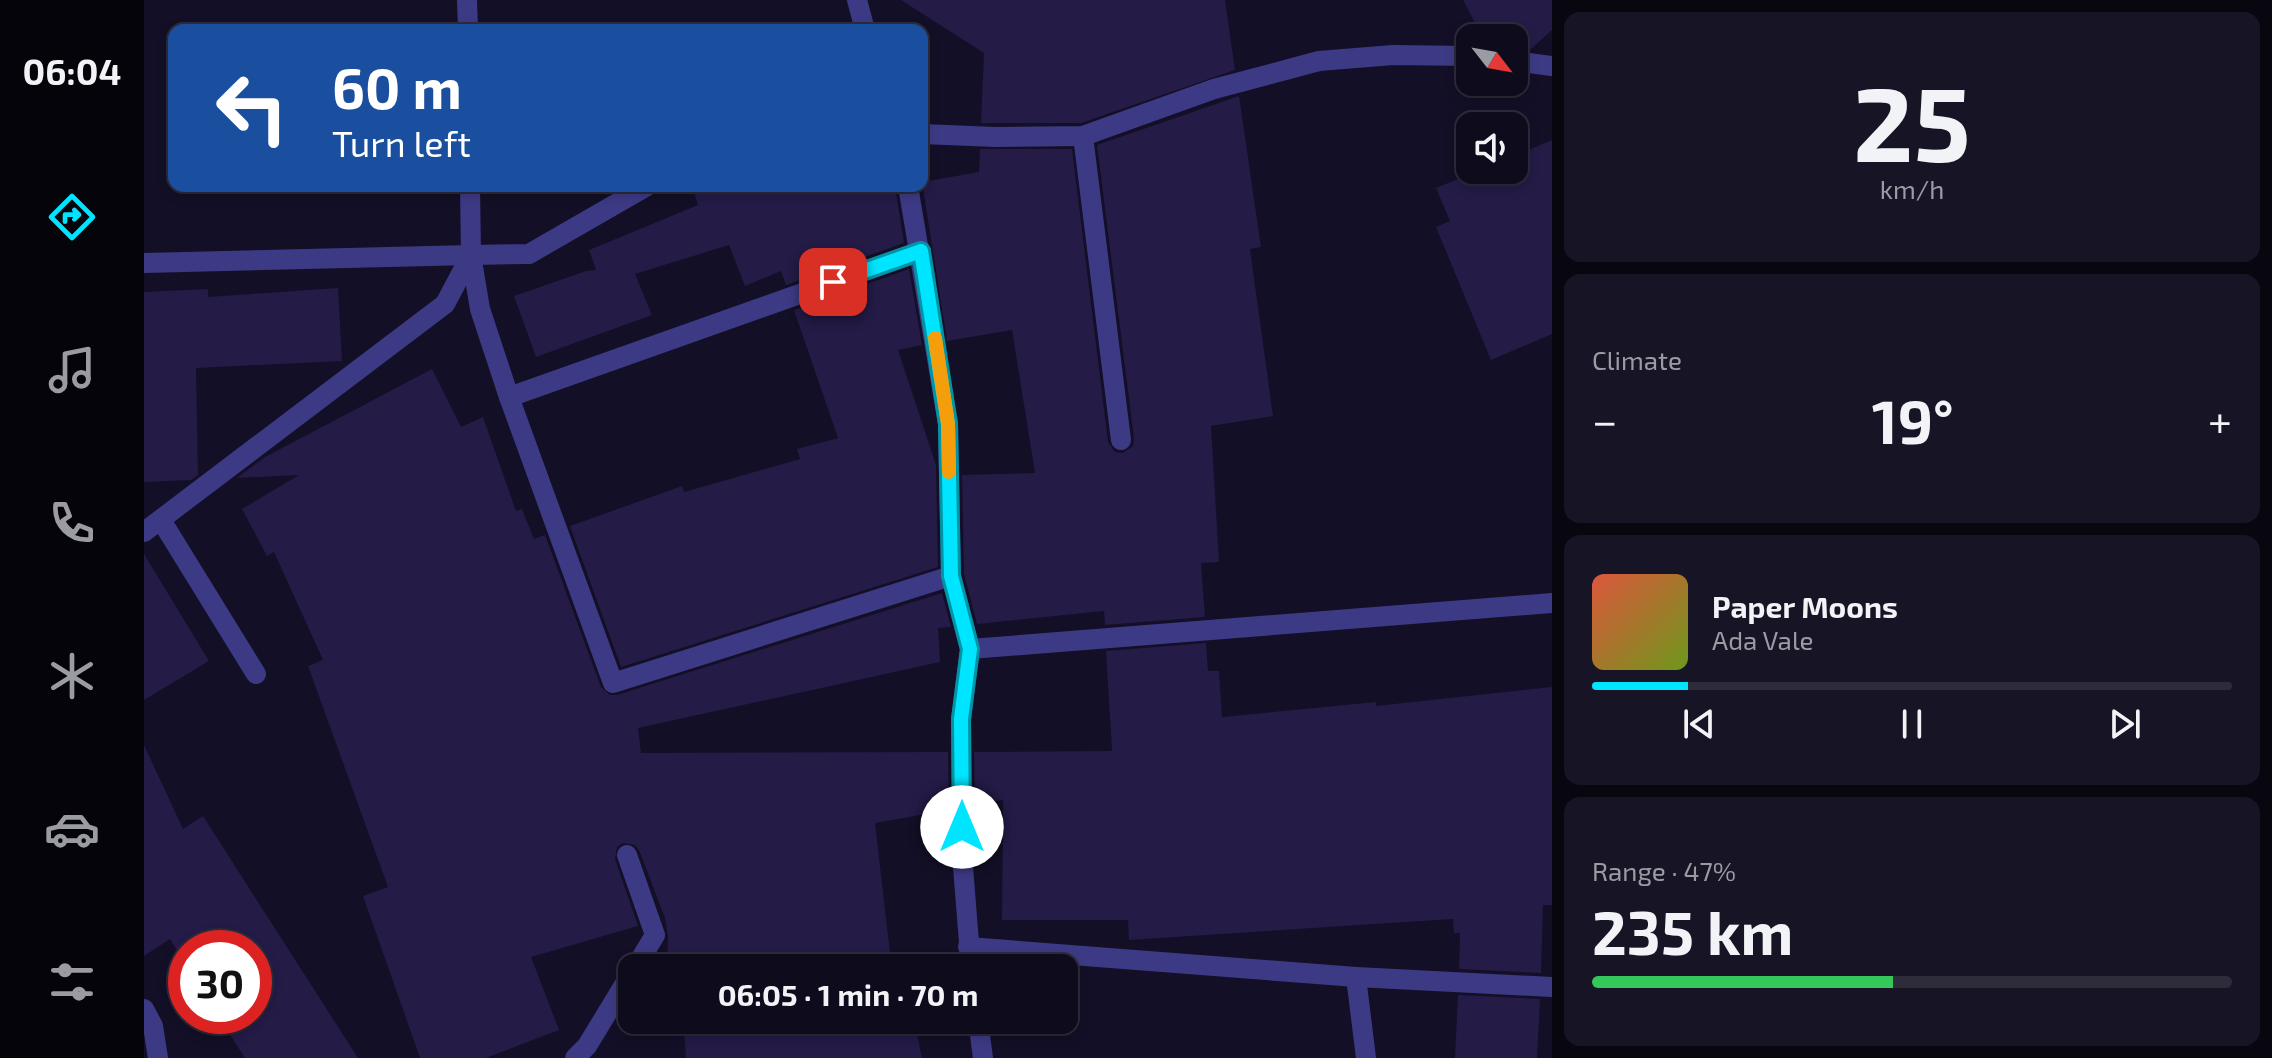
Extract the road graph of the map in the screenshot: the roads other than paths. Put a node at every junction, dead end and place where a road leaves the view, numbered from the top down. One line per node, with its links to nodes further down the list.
1 (467, 0): 3 (street)
2 (857, 0): 4 (street)
3 (468, 24)
4 (863, 24)
5 (1456, 56): 9 (street)
6 (1528, 63): 7 (street)
7 (1552, 66)
8 (928, 134): 9 (street)
9 (1083, 136): 17 (street)
10 (470, 192): 14 (street)
11 (637, 192): 14 (street)
12 (909, 192): 13 (street)
13 (921, 251): 16 (street); 19 (street)
14 (471, 255): 15 (street); 16 (street); 18 (street)
15 (144, 263)
16 (509, 397): 19 (street)
17 (1121, 440)
18 (152, 526): 22 (street)
19 (951, 576): 21 (street)
20 (1552, 603): 21 (street)
21 (970, 649): 24 (street)
22 (256, 674)
23 (627, 855): 25 (street)
24 (968, 947): 26 (street); 27 (street)
25 (643, 954)
26 (969, 954)
27 (1356, 977): 28 (street); 35 (street)
28 (1552, 987)
29 (618, 995): 33 (street)
30 (144, 1009): 32 (street)
31 (980, 1034): 34 (street)
32 (158, 1058)
33 (575, 1058)
34 (983, 1058)
35 (1366, 1058)

